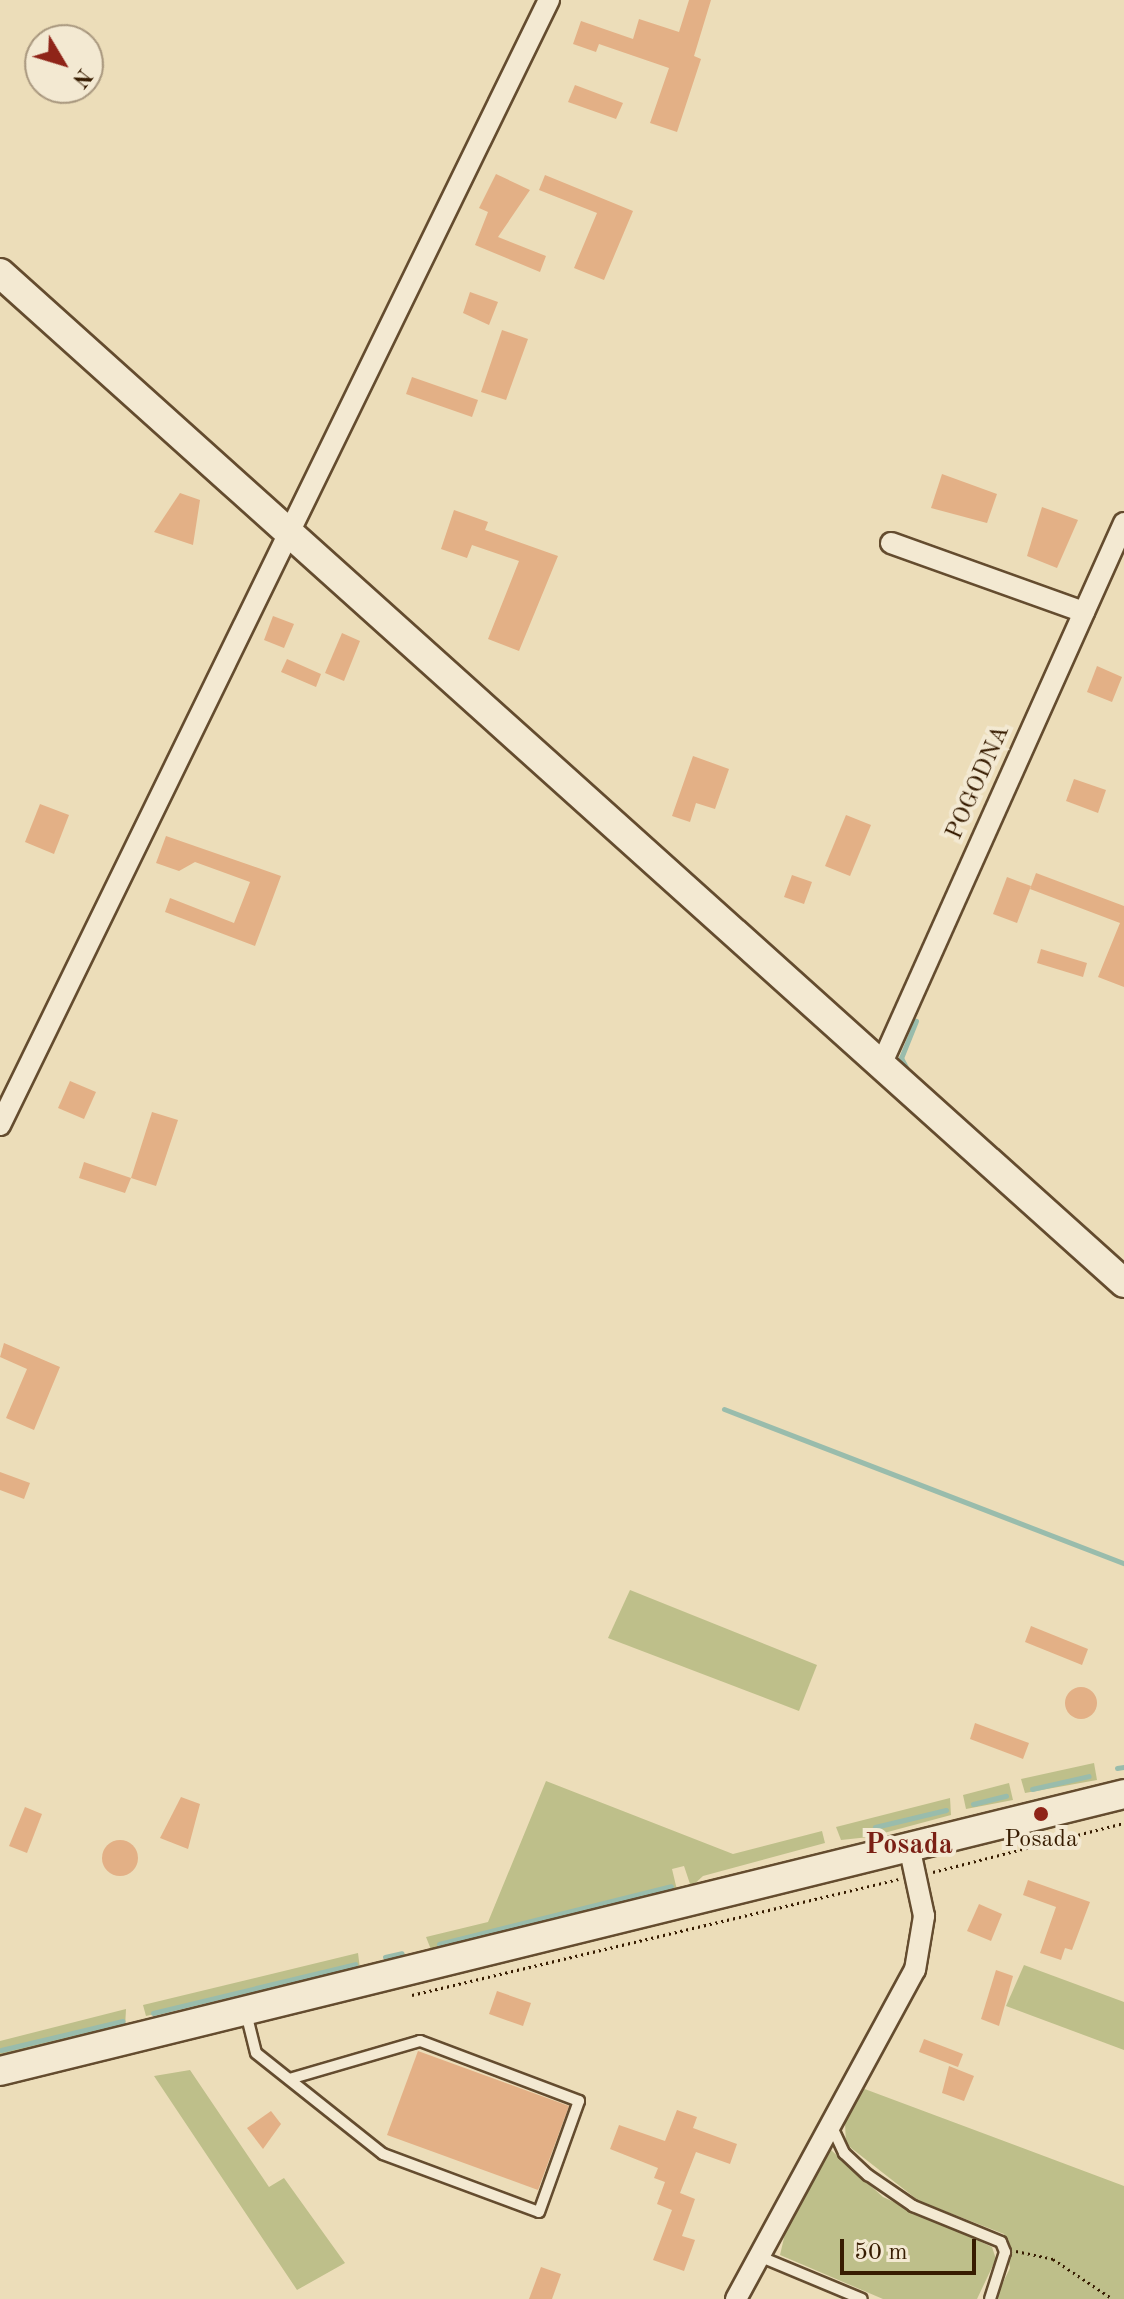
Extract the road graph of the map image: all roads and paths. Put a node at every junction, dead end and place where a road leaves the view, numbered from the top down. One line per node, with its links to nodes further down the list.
1 (549, 0): 4 (street)
2 (0, 273): 4 (street)
3 (1124, 523): 6 (street, POGODNA)
4 (289, 533): 7 (street); 8 (street)
5 (891, 543): 6 (street)
6 (1084, 612): 7 (street, POGODNA)
7 (881, 1065): 9 (street)
8 (0, 1125)
9 (1124, 1283)
10 (1124, 1794): 12 (street)
11 (1124, 1823): 13 (path)
12 (909, 1846): 16 (street); 19 (street)
13 (932, 1873)
14 (899, 1879): 15 (path)
15 (403, 1997)
16 (246, 2011): 17 (street); 18 (lane)
17 (0, 2071)
18 (289, 2079): 18 (lane)
19 (832, 2127): 20 (lane); 21 (street)
20 (1005, 2252): 24 (lane); 25 (path)
21 (761, 2257): 22 (street); 23 (lane)
22 (736, 2299)
23 (862, 2299)
24 (990, 2299)
25 (1113, 2299)

